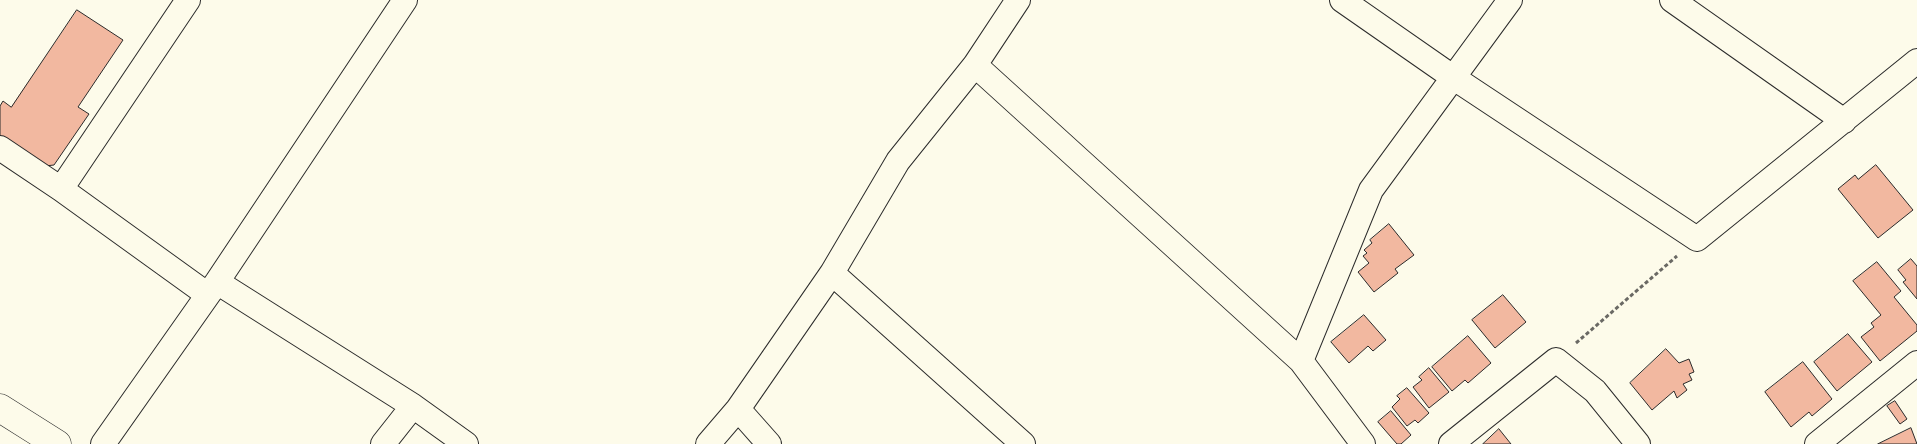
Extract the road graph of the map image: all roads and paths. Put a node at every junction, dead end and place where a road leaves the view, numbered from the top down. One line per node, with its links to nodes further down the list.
1 (188, 0): 12 (street)
2 (405, 0): 15 (street)
3 (1018, 0): 8 (street)
4 (1342, 0): 9 (street)
5 (1510, 0): 9 (street)
6 (1672, 0): 10 (street)
7 (1917, 61): 10 (street)
8 (975, 65): 14 (street); 17 (street)
9 (1454, 78): 13 (street); 17 (street)
10 (1844, 121): 13 (street)
11 (0, 148): 12 (street)
12 (61, 189): 15 (street)
13 (1698, 239): 16 (path)
14 (832, 273): 21 (street); 28 (street)
15 (213, 288): 19 (street); 23 (street)
16 (1556, 360): 30 (street); 31 (street)
17 (1301, 361): 29 (street)
18 (1917, 363): 32 (street)
19 (413, 406): 24 (street); 25 (street)
20 (0, 408): 22 (street)
21 (738, 409): 26 (street); 27 (street)
22 (57, 444)
23 (103, 444)
24 (383, 444)
25 (466, 444)
26 (708, 444)
27 (768, 444)
28 (1024, 444)
29 (1363, 444)
30 (1451, 444)
31 (1638, 444)
32 (1817, 444)

